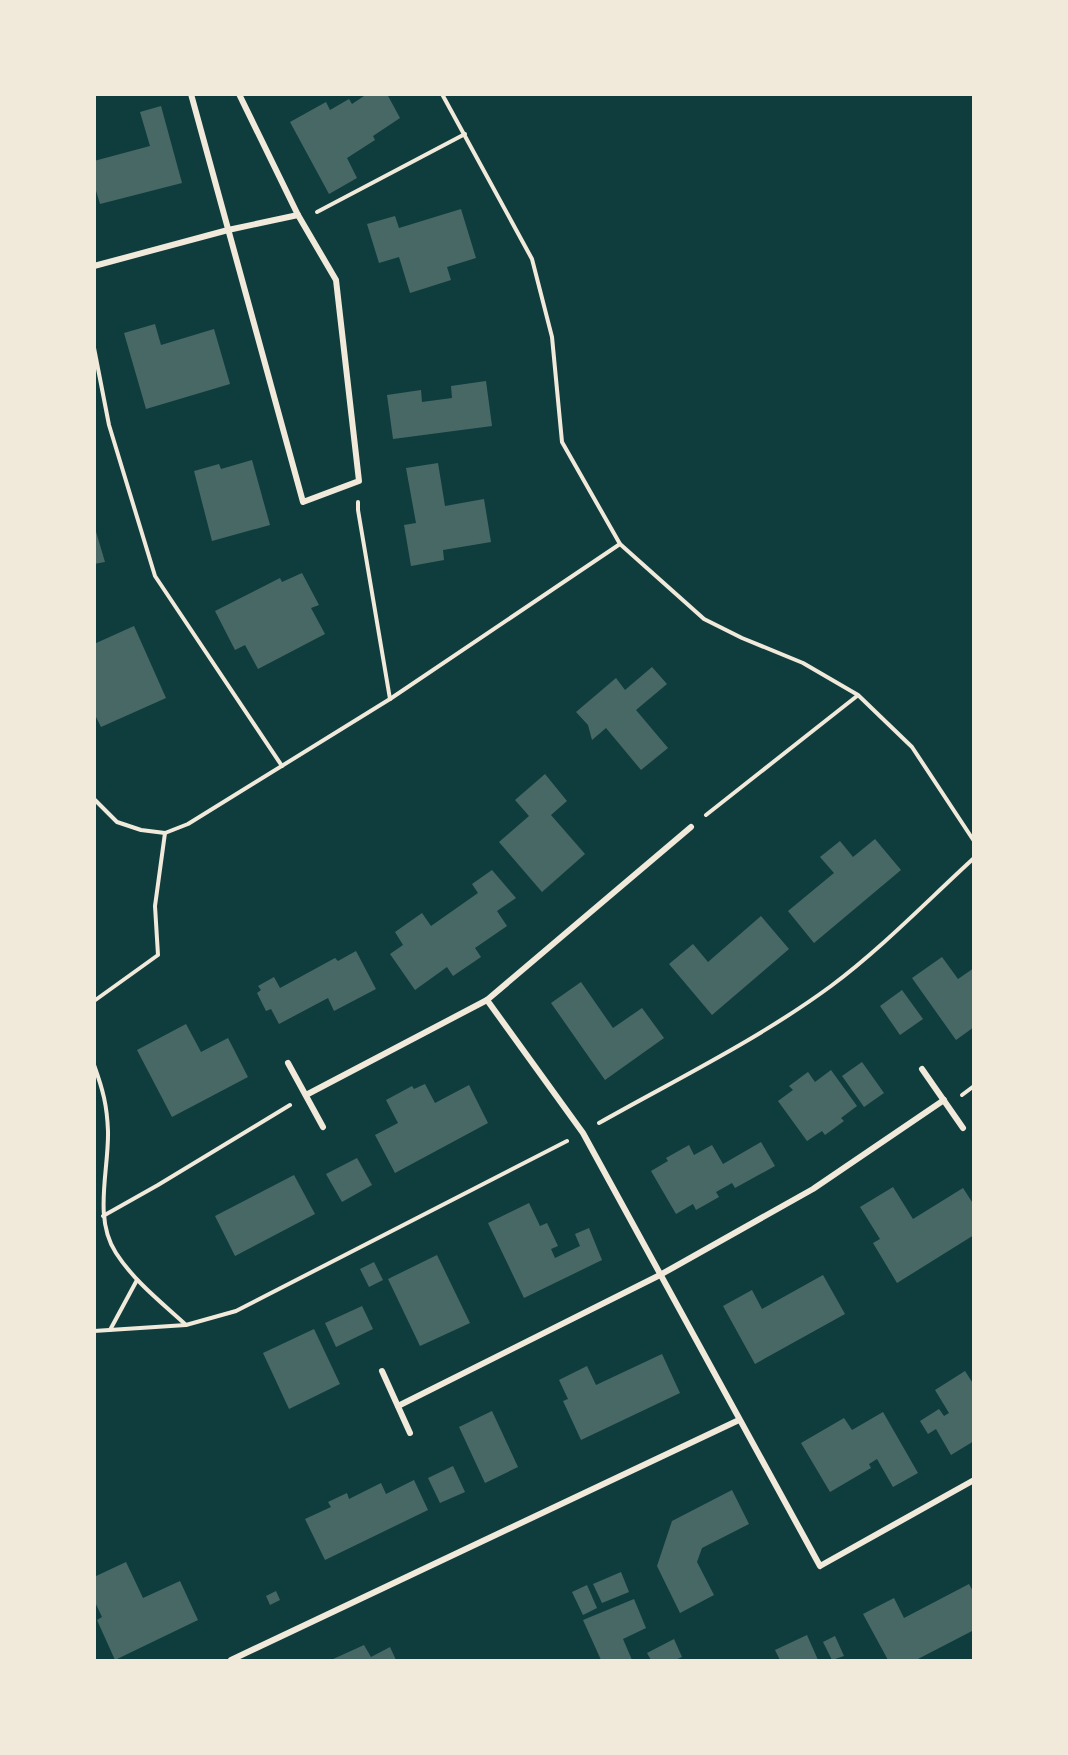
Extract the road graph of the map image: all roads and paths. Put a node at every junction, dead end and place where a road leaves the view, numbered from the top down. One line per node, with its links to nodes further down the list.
1 (191, 94): 6 (street)
2 (239, 94): 5 (street)
3 (442, 94): 4 (path)
4 (465, 134): 5 (path); 10 (path)
5 (298, 215): 6 (street); 9 (street)
6 (228, 230): 7 (street); 9 (street)
7 (94, 266)
8 (94, 348): 13 (path)
9 (359, 481): 12 (path)
10 (620, 544): 11 (path); 12 (path)
11 (858, 695): 15 (path); 17 (path)
12 (390, 699): 13 (path)
13 (282, 766): 16 (path)
14 (94, 799): 16 (path)
15 (691, 827): 19 (street)
16 (165, 833): 20 (path)
17 (974, 841)
18 (974, 858): 28 (path)
19 (487, 999): 24 (street); 28 (street)
20 (94, 1001)
21 (288, 1063): 24 (street)
22 (94, 1065): 29 (path)
23 (922, 1068): 25 (street)
24 (306, 1095): 26 (street); 29 (path)
25 (944, 1100): 27 (street); 30 (street)
26 (323, 1127)
27 (963, 1128)
28 (583, 1133): 30 (street); 32 (path)
29 (103, 1216): 31 (path)
30 (660, 1275): 36 (street); 37 (street)
31 (137, 1280): 32 (path); 33 (path)
32 (186, 1325): 33 (path)
33 (110, 1330): 34 (path)
34 (94, 1331)
35 (382, 1371): 36 (street)
36 (398, 1406): 38 (street)
37 (739, 1420): 39 (street); 40 (street)
38 (410, 1433)
39 (974, 1480)
40 (231, 1660)

